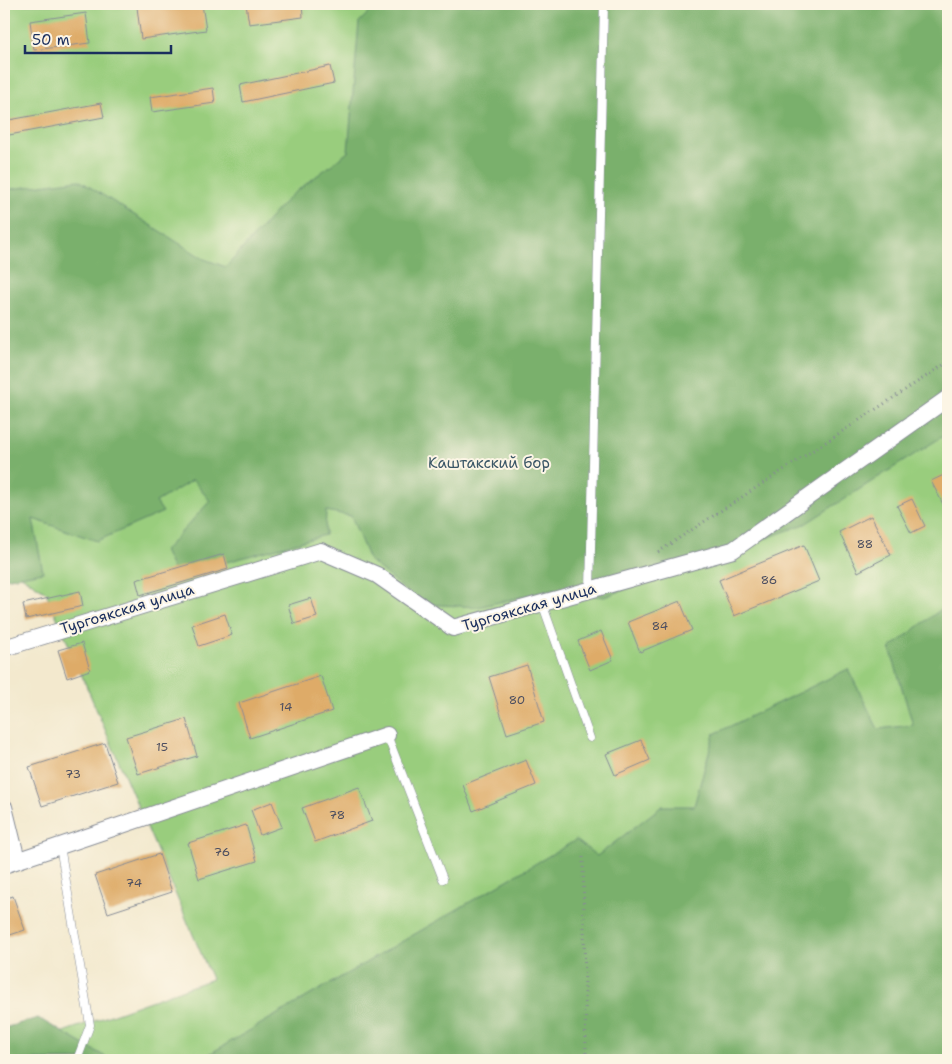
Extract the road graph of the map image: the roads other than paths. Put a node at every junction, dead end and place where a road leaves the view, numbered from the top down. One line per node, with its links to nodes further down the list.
1 (604, 4): 3 (lane)
2 (948, 398): 3 (street, Тургоякская улица)
3 (590, 590): 4 (street, Тургоякская улица)
4 (542, 603): 5 (street, Тургоякская улица); 7 (lane)
5 (4, 648)
6 (387, 735): 9 (street); 11 (lane)
7 (590, 738)
8 (4, 808): 10 (street)
9 (60, 846): 10 (street); 12 (lane)
10 (11, 863)
11 (443, 879)
12 (77, 1060)

